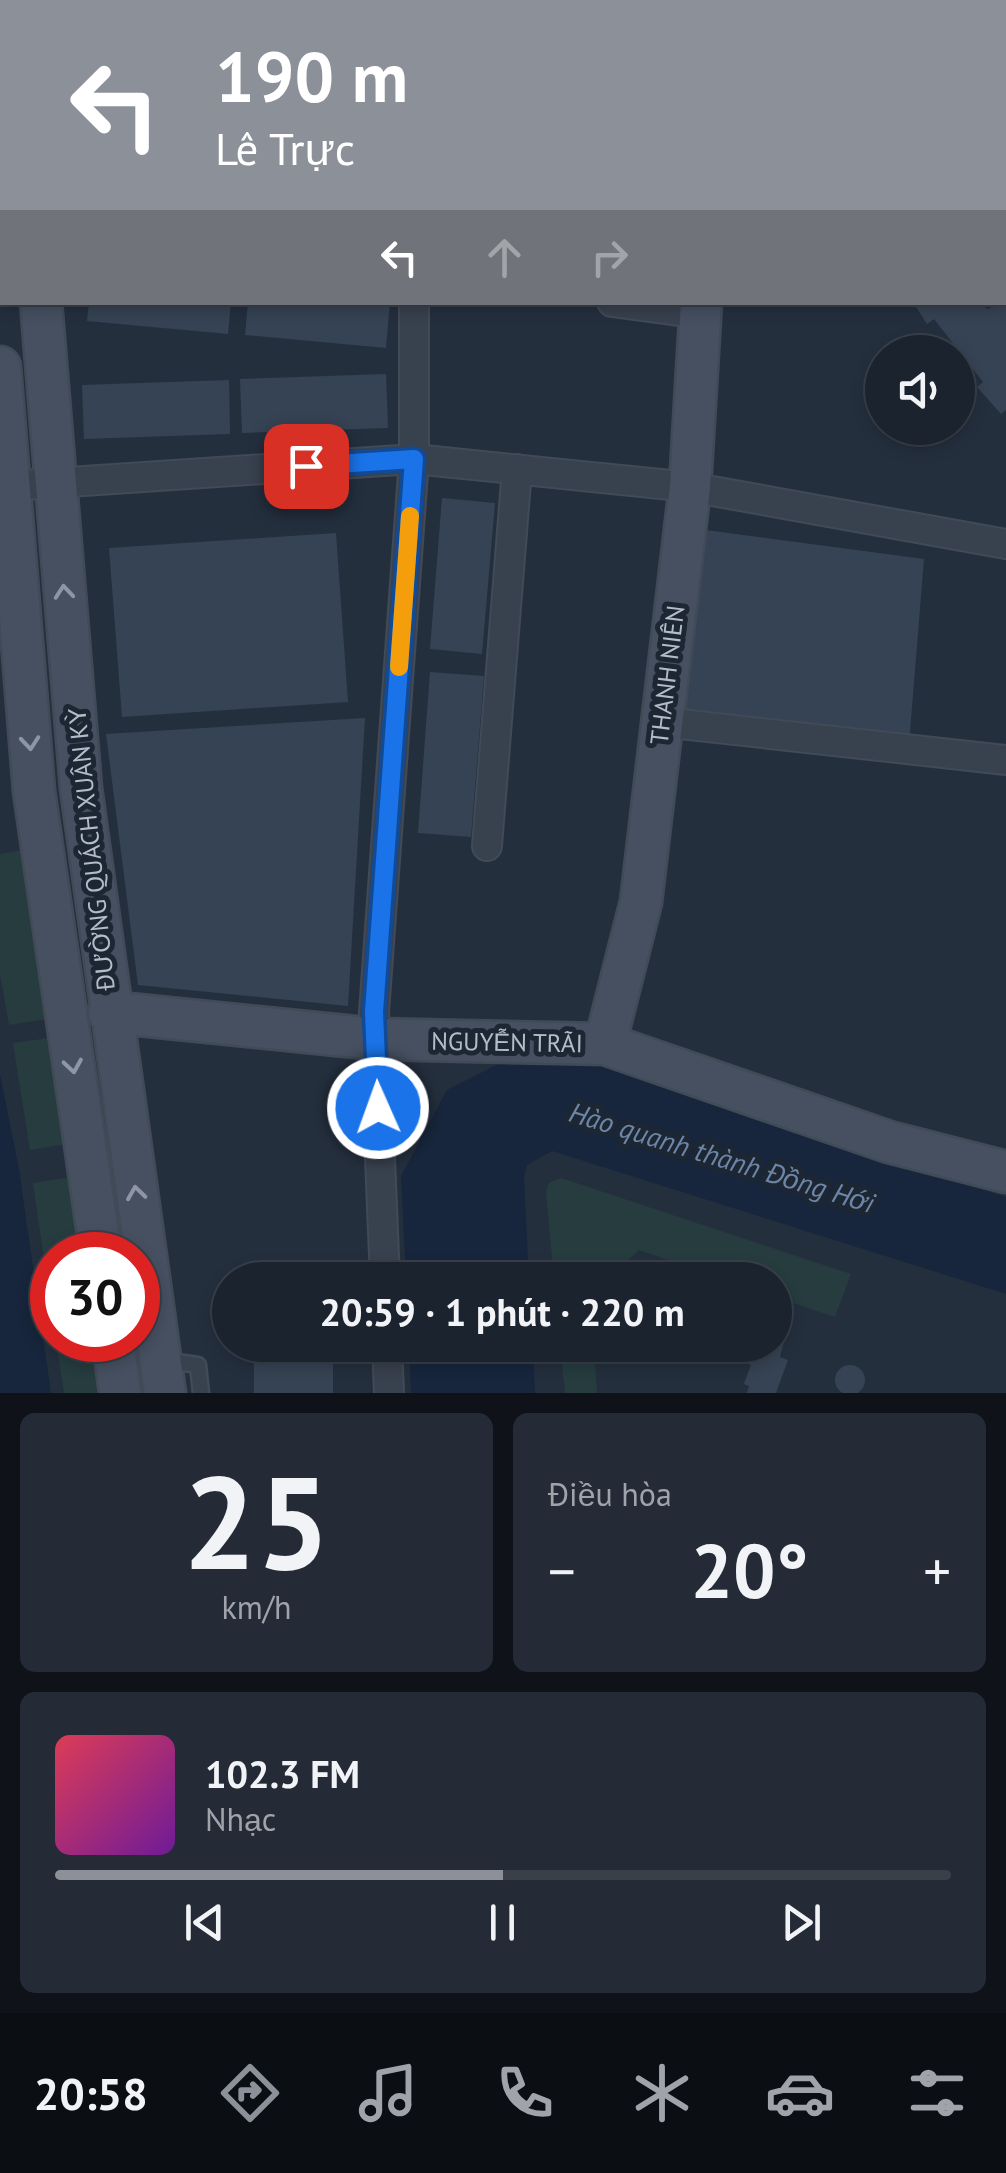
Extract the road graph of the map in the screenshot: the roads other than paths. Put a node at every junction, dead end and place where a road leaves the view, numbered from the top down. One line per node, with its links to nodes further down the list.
1 (40, 305): 8 (main road, ĐƯỜNG QUÁCH XUÂN KỲ)
2 (414, 305): 6 (street)
3 (656, 305): 4 (street)
4 (701, 308): 10 (main road, THANH NIÊN)
5 (0, 367): 9 (main road, ĐƯỜNG QUÁCH XUÂN KỲ)
6 (414, 459): 7 (street); 8 (street); 20 (street)
7 (517, 470): 10 (street); 18 (street)
8 (54, 481): 9 (street); 12 (main road, ĐƯỜNG QUÁCH XUÂN KỲ, one-way to 8)
9 (9, 486): 13 (main road, ĐƯỜNG QUÁCH XUÂN KỲ)
10 (690, 487): 11 (street); 14 (main road, THANH NIÊN)
11 (1006, 544)
12 (72, 671): 13 (main road); 16 (main road, ĐƯỜNG QUÁCH XUÂN KỲ)
13 (25, 674): 17 (main road, ĐƯỜNG QUÁCH XUÂN KỲ, one-way to 17)
14 (662, 722): 15 (street); 21 (main road, THANH NIÊN)
15 (1006, 760)
16 (81, 788): 17 (main road); 19 (main road, ĐƯỜNG QUÁCH XUÂN KỲ)
17 (34, 791): 23 (main road, ĐƯỜNG QUÁCH XUÂN KỲ, one-way to 23)
18 (487, 846)
19 (109, 1012): 20 (main road, NGUYỄN TRÃI); 22 (main road, ĐƯỜNG QUÁCH XUÂN KỲ)
20 (375, 1039): 21 (main road, NGUYỄN TRÃI); 26 (street)
21 (605, 1044): 24 (main road, NGUYỄN TRÃI)
22 (128, 1141): 23 (main road); 29 (main road, ĐƯỜNG QUÁCH XUÂN KỲ, one-way to 22)
23 (86, 1149): 25 (main road, ĐƯỜNG QUÁCH XUÂN KỲ)
24 (1006, 1172)
25 (98, 1232)
26 (384, 1262)
27 (116, 1362): 30 (main road)
28 (389, 1362): 32 (street)
29 (163, 1376): 31 (lane)
30 (120, 1393)
31 (201, 1393)
32 (390, 1393)

